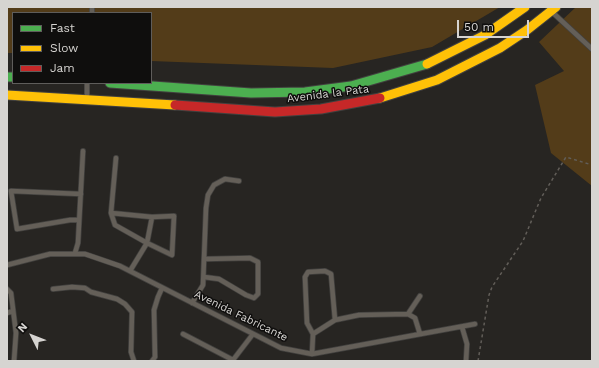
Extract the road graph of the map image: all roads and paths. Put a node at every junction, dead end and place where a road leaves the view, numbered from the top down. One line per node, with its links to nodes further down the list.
1 (525, 7): 5 (main road, Avenida la Pata)
2 (552, 8): 3 (lane); 7 (main road, Avenida la Pata)
3 (592, 50)
4 (87, 84): 7 (lane)
5 (124, 84)
6 (7, 95): 7 (main road, Avenida la Pata)
7 (87, 99)
8 (83, 151): 12 (lane)
9 (116, 158): 13 (lane)
10 (592, 165): 43 (path)
11 (239, 180): 18 (lane)
12 (80, 194): 15 (lane); 15 (lane)
13 (111, 212): 14 (lane); 16 (lane)
14 (152, 217): 16 (lane); 16 (lane)
15 (79, 220): 17 (lane)
16 (147, 243): 20 (lane)
17 (76, 254): 19 (lane, Avenida Fabricante); 20 (lane, Avenida Fabricante)
18 (205, 259): 21 (lane); 21 (lane)
19 (7, 265)
20 (130, 272): 22 (lane, Avenida Fabricante)
21 (204, 277): 26 (lane)
22 (162, 288): 26 (lane, Avenida Fabricante); 40 (lane)
23 (7, 289): 27 (lane)
24 (53, 289): 39 (lane)
25 (420, 296): 29 (lane)
26 (192, 303): 34 (lane, Avenida Fabricante)
27 (13, 311): 28 (lane); 38 (lane)
28 (7, 313)
29 (408, 314): 30 (lane); 36 (lane)
30 (335, 320): 35 (lane); 35 (lane)
31 (475, 324): 32 (lane, Avenida Fabricante)
32 (462, 327): 36 (lane, Avenida Fabricante); 42 (lane)
33 (184, 334): 41 (lane)
34 (253, 334): 37 (lane, Avenida Fabricante); 41 (lane)
35 (313, 334): 37 (lane)
36 (420, 334): 37 (lane, Avenida Fabricante)
37 (312, 354)
38 (14, 361)
39 (134, 361)
40 (152, 361)
41 (233, 361)
42 (466, 361)
43 (478, 361)

